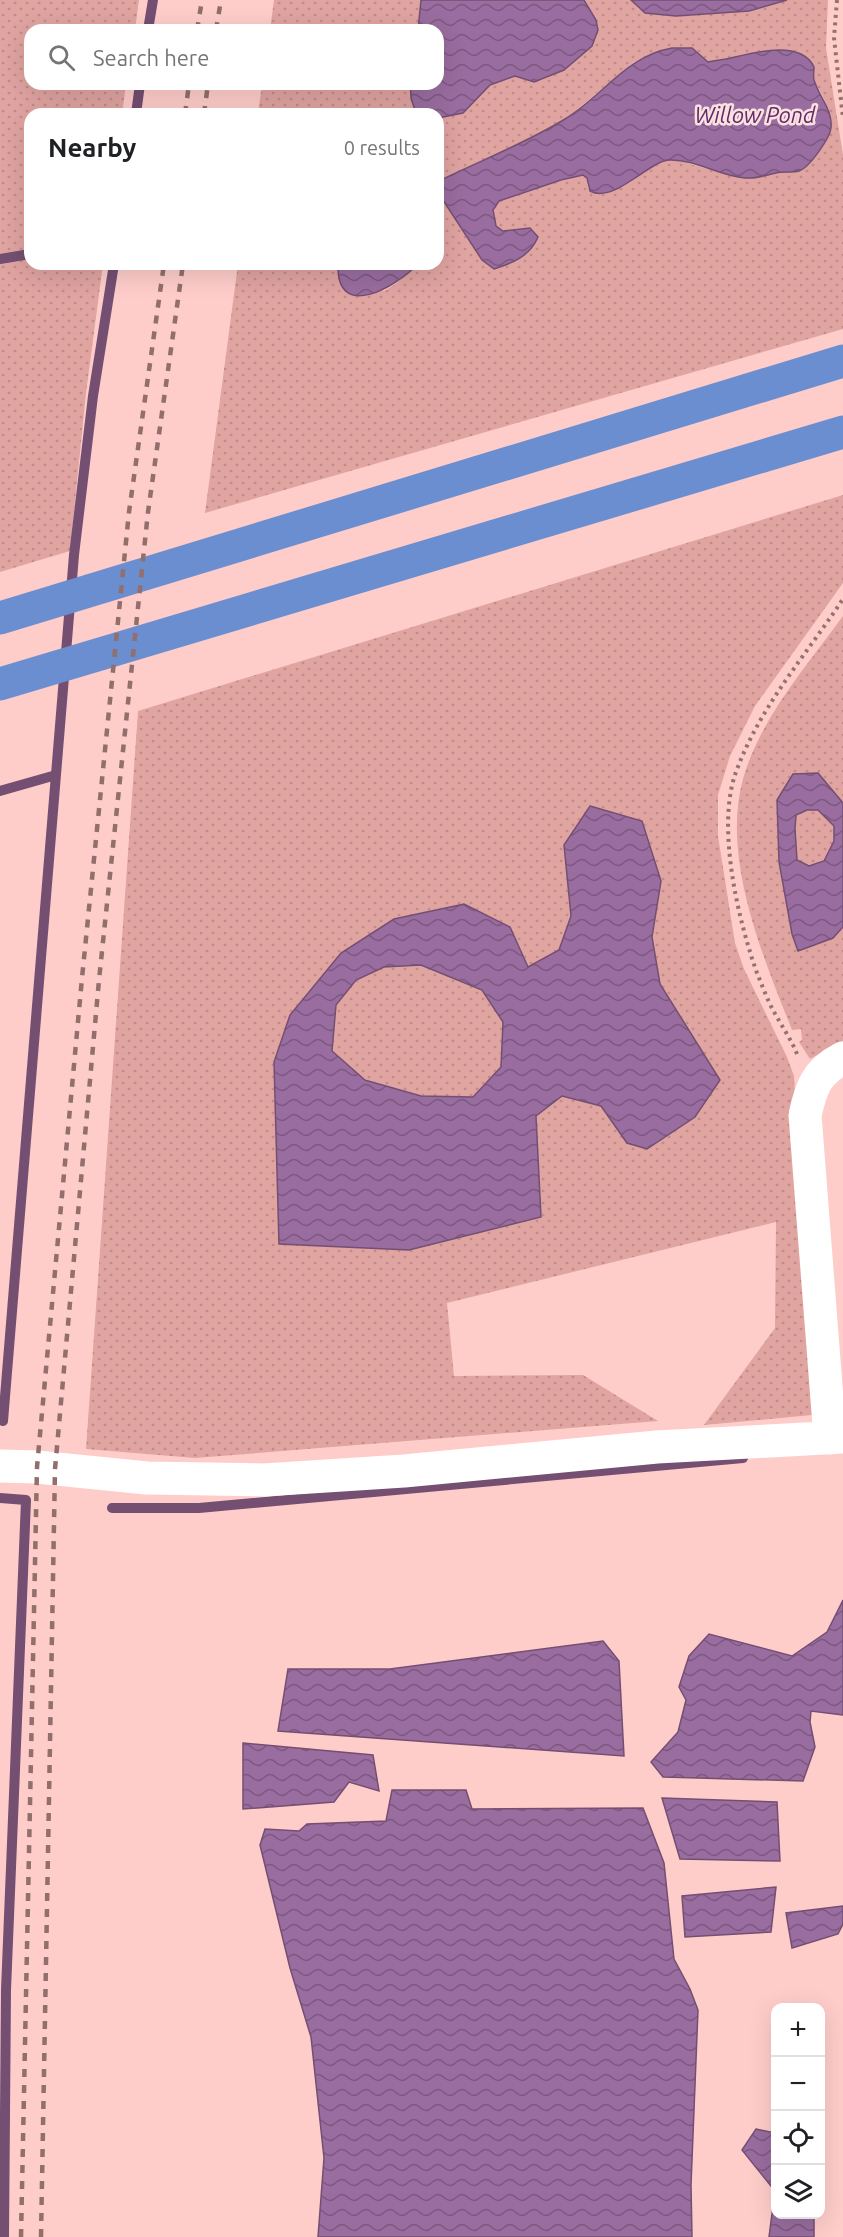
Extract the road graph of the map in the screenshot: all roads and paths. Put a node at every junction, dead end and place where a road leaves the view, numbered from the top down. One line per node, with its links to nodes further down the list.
1 (837, 0): 2 (path)
2 (843, 118)
3 (843, 361): 6 (highway)
4 (843, 432): 7 (highway)
5 (843, 599): 9 (path)
6 (0, 618)
7 (0, 684)
8 (843, 1058): 9 (street)
9 (810, 1088): 10 (street)
10 (836, 1437): 11 (street)
11 (0, 1466)

